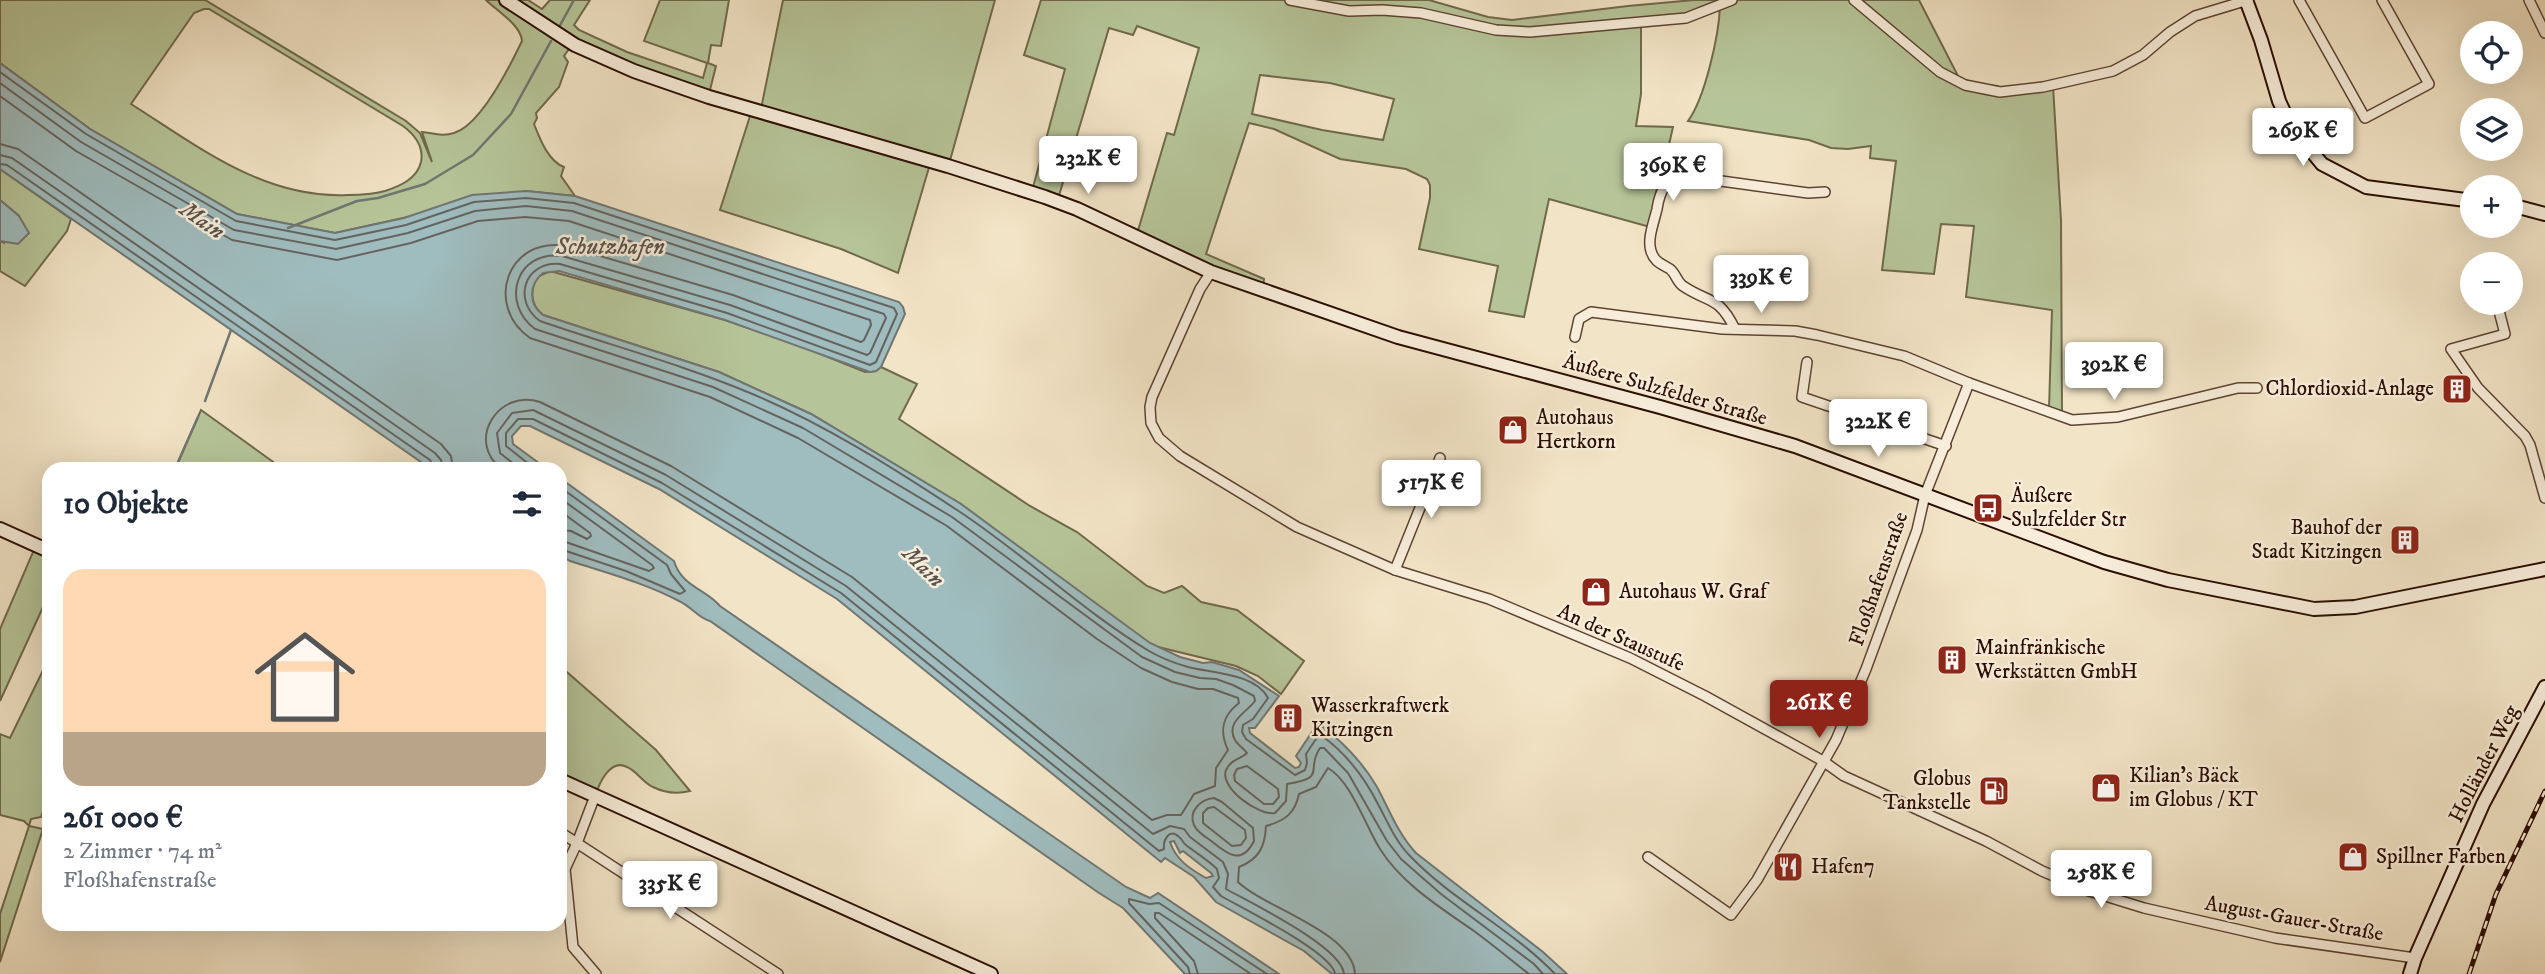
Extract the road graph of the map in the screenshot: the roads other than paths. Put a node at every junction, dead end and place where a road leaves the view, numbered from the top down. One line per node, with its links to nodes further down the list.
1 (506, 0): 14 (main road, Äußere Sulzfelder Straße)
2 (1290, 0): 3 (street)
3 (1732, 0)
4 (1854, 0): 5 (street)
5 (2247, 0): 11 (main road)
6 (2299, 0): 7 (street)
7 (2382, 0)
8 (2529, 0): 9 (street)
9 (2545, 33)
10 (1825, 192): 16 (street)
11 (2460, 199)
12 (2523, 208): 13 (main road)
13 (2545, 214)
14 (1211, 272): 23 (main road, Äußere Sulzfelder Straße); 28 (street, An der Staustufe)
15 (2500, 315): 24 (street)
16 (1735, 329): 17 (street); 19 (street)
17 (1575, 337)
18 (1807, 362): 21 (street)
19 (1969, 383): 20 (street); 21 (street, Floßhafenstraße)
20 (2257, 388)
21 (1946, 446): 23 (street, Floßhafenstraße)
22 (1440, 458): 28 (street)
23 (1925, 495): 27 (main road, Äußere Sulzfelder Straße); 30 (street, Floßhafenstraße)
24 (2545, 498)
25 (0, 529): 26 (main road)
26 (42, 548)
27 (2545, 569)
28 (1395, 570): 30 (street, An der Staustufe)
29 (2545, 687): 38 (main road, Holländer Weg)
30 (1824, 761): 35 (street, Floßhafenstraße); 38 (street, August-Gauer-Straße)
31 (567, 783): 32 (main road)
32 (594, 796): 34 (street); 41 (main road)
33 (567, 836): 34 (street)
34 (578, 843): 36 (street); 40 (street)
35 (1648, 857)
36 (567, 861)
37 (567, 904): 39 (street)
38 (2415, 958): 42 (main road, Holländer Weg)
39 (596, 974)
40 (778, 974)
41 (991, 974)
42 (2410, 974)

